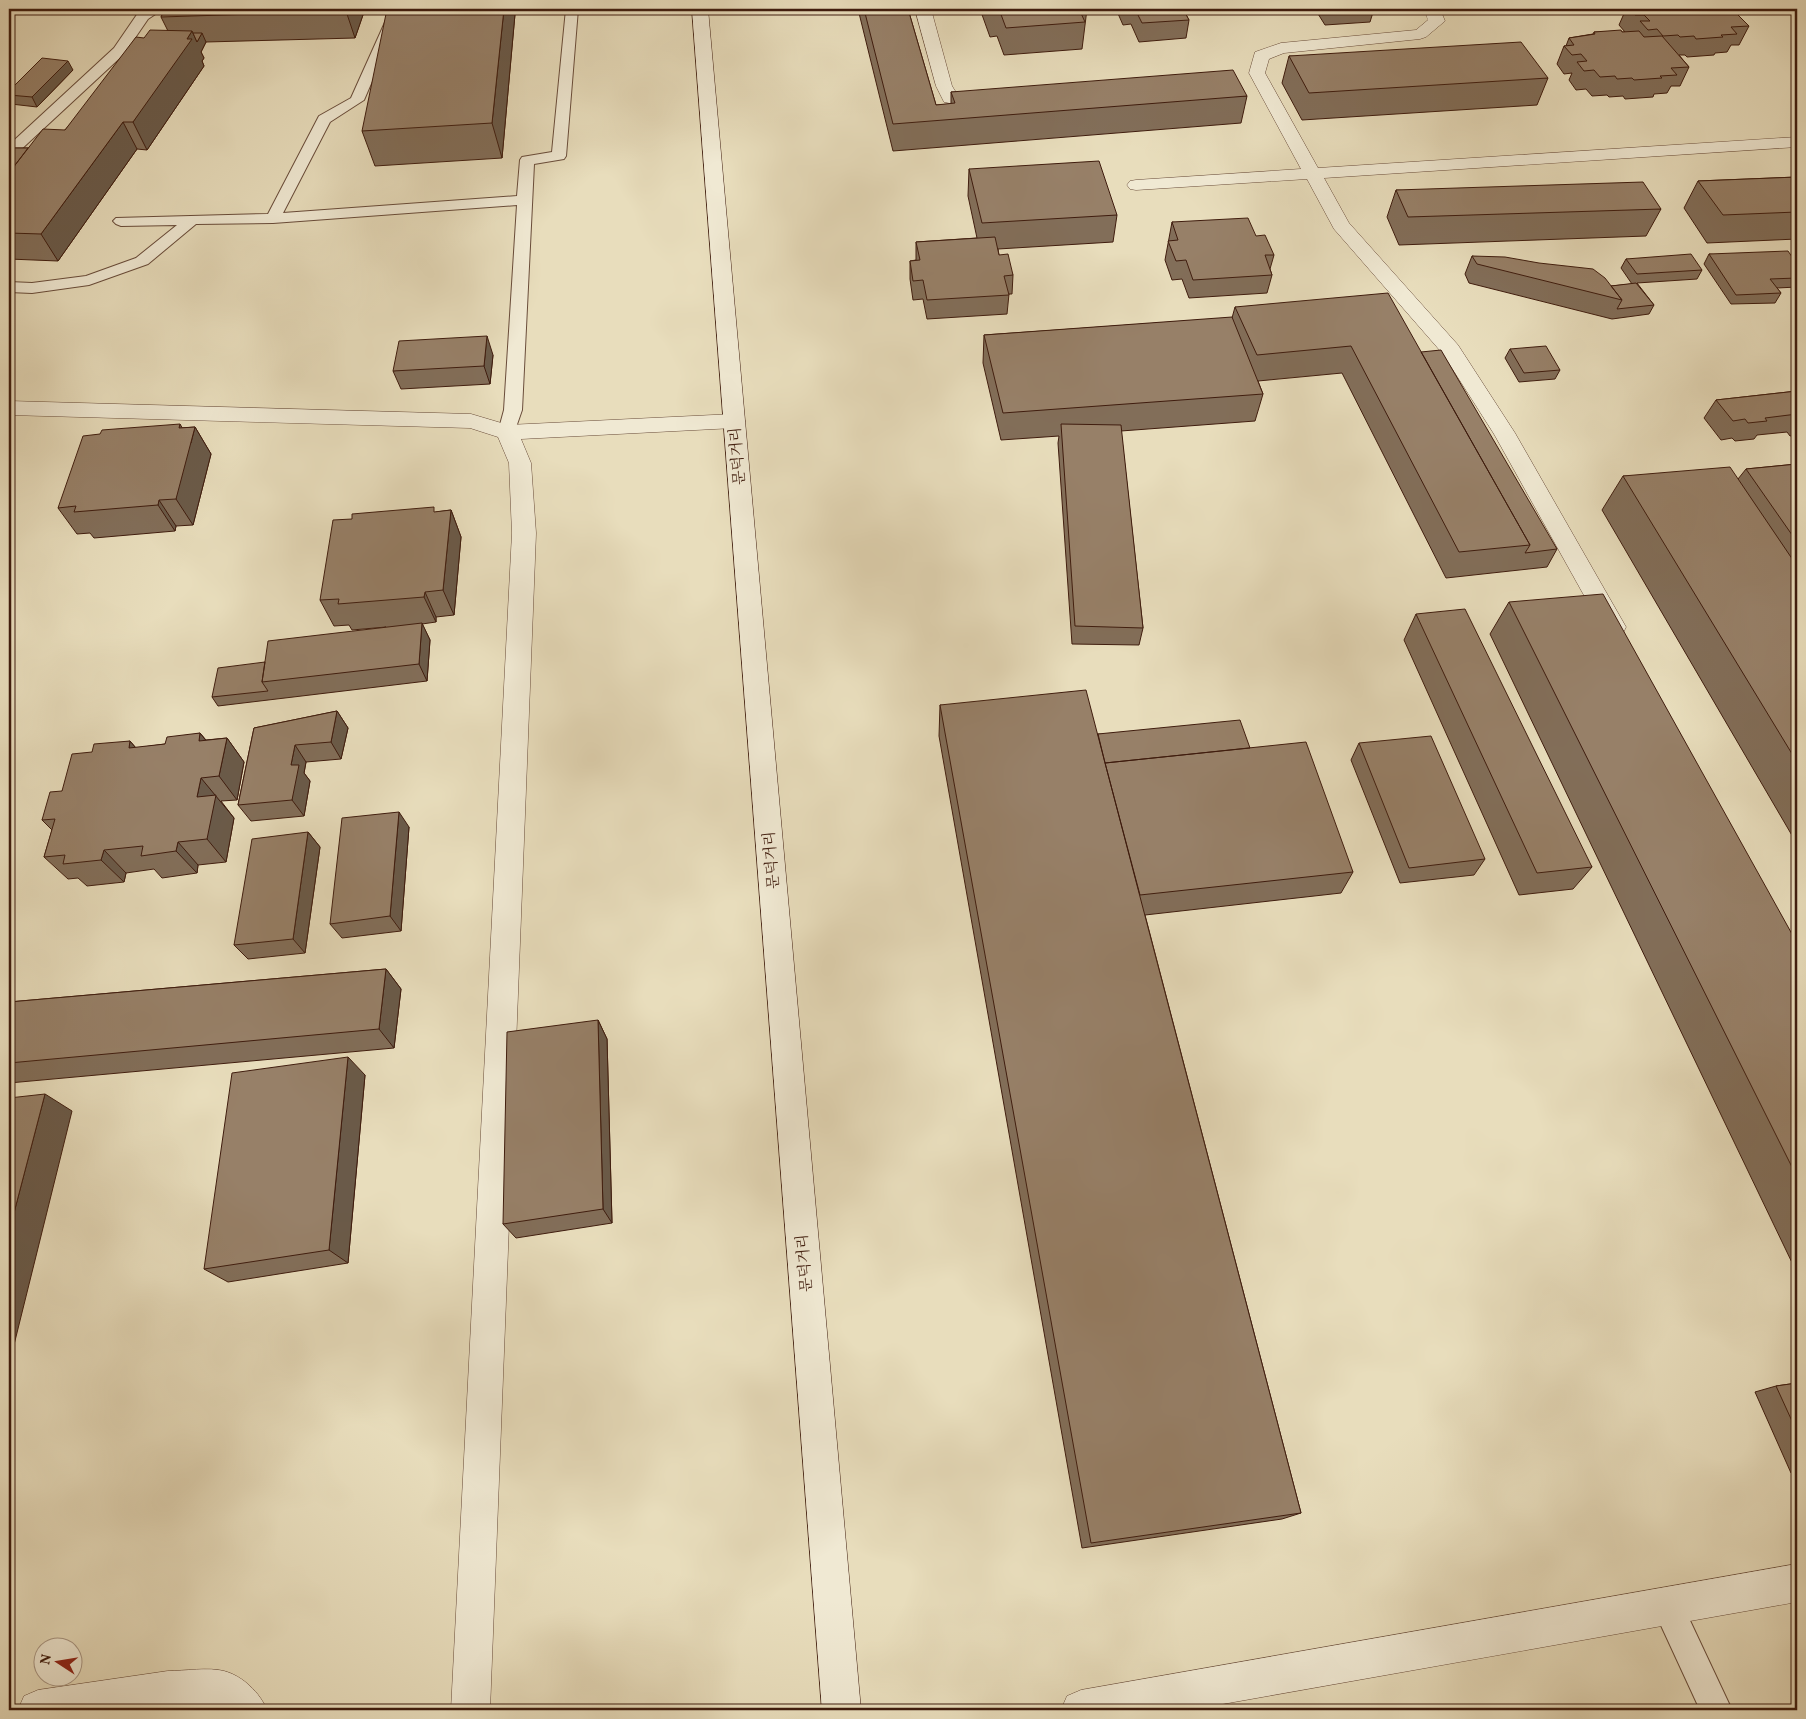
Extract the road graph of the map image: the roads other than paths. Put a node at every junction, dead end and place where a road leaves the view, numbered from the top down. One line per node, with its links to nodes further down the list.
1 (157, 9): 9 (lane)
2 (398, 9): 13 (lane)
3 (572, 9): 12 (lane)
4 (700, 9): 18 (street, 문덕거리)
5 (923, 9): 7 (street)
6 (1432, 9): 10 (street)
7 (1005, 98)
8 (1797, 142): 10 (street)
9 (9, 153)
10 (1314, 174): 11 (street); 20 (street)
11 (1136, 185)
12 (524, 200): 13 (lane); 19 (lane)
13 (273, 218): 14 (lane)
14 (193, 219): 15 (lane); 16 (lane)
15 (121, 221)
16 (9, 287)
17 (9, 408): 19 (street)
18 (734, 421): 19 (street); 26 (street, 문덕거리)
19 (507, 432): 25 (street)
20 (1626, 648)
21 (1797, 1583): 22 (street)
22 (1667, 1606): 27 (street); 28 (lane)
23 (38, 1710): 24 (street)
24 (247, 1710)
25 (471, 1710)
26 (842, 1710)
27 (1081, 1710)
28 (1716, 1710)

